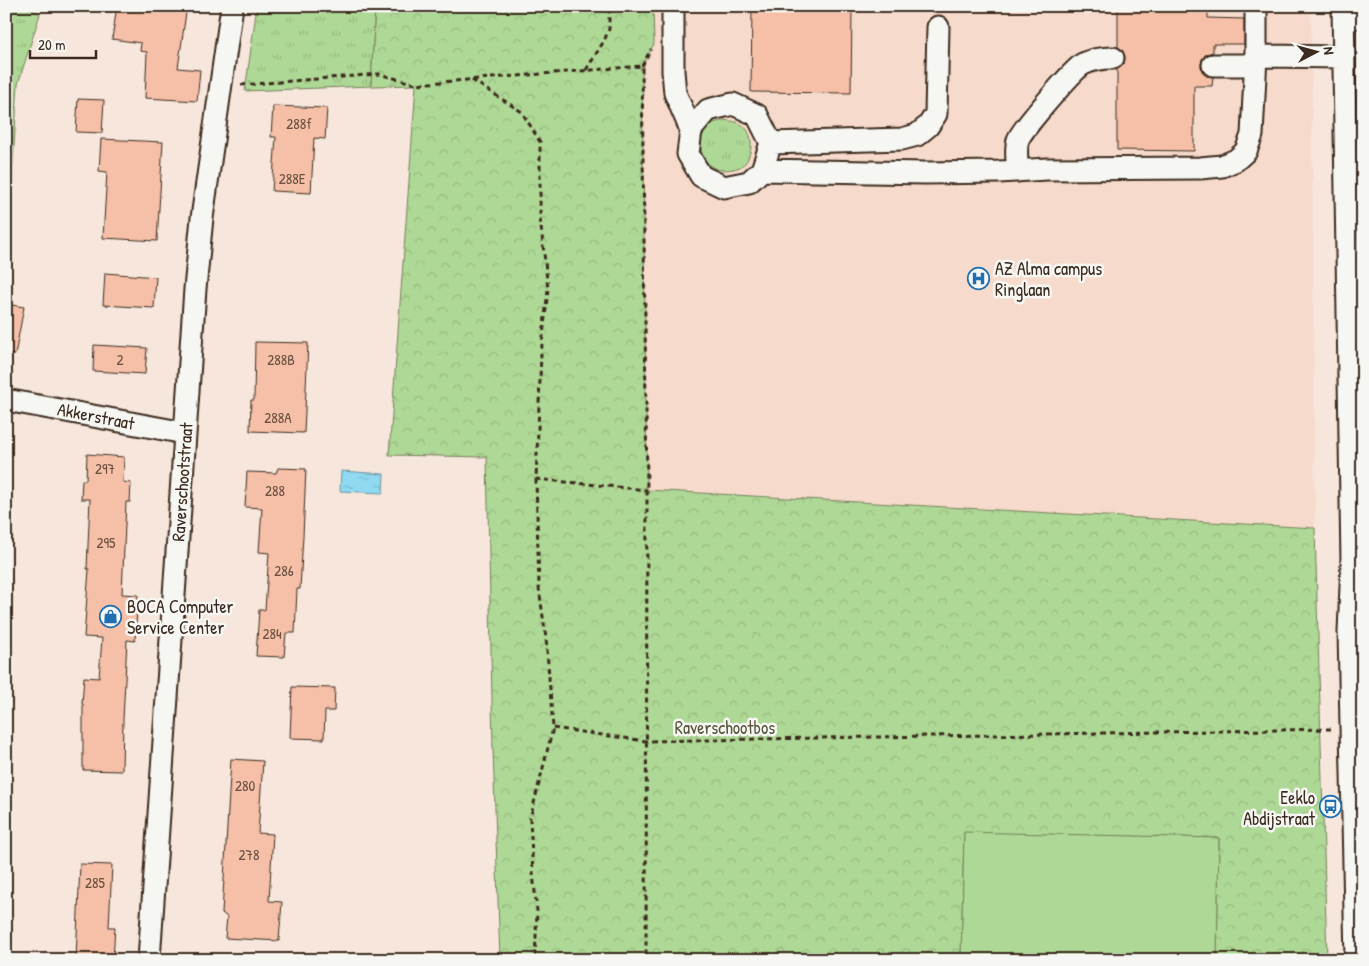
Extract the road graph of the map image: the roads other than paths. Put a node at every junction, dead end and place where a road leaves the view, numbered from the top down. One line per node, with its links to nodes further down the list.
1 (232, 6): 16 (street, Raverschootstraat)
2 (672, 6): 11 (street)
3 (1256, 6): 9 (street)
4 (1363, 11): 5 (street)
5 (1343, 15): 7 (street)
6 (938, 27): 12 (street)
7 (1344, 56): 9 (street); 17 (street)
8 (1113, 58): 14 (street)
9 (1256, 60): 10 (street); 14 (street)
10 (1213, 65)
11 (691, 130): 12 (street); 13 (street)
12 (770, 143): 13 (street)
13 (762, 170): 14 (street)
14 (1018, 171)
15 (6, 400): 16 (street, Akkerstraat)
16 (185, 433): 18 (street, Raverschootstraat)
17 (1357, 729): 19 (street)
18 (149, 960)
19 (1356, 960)

